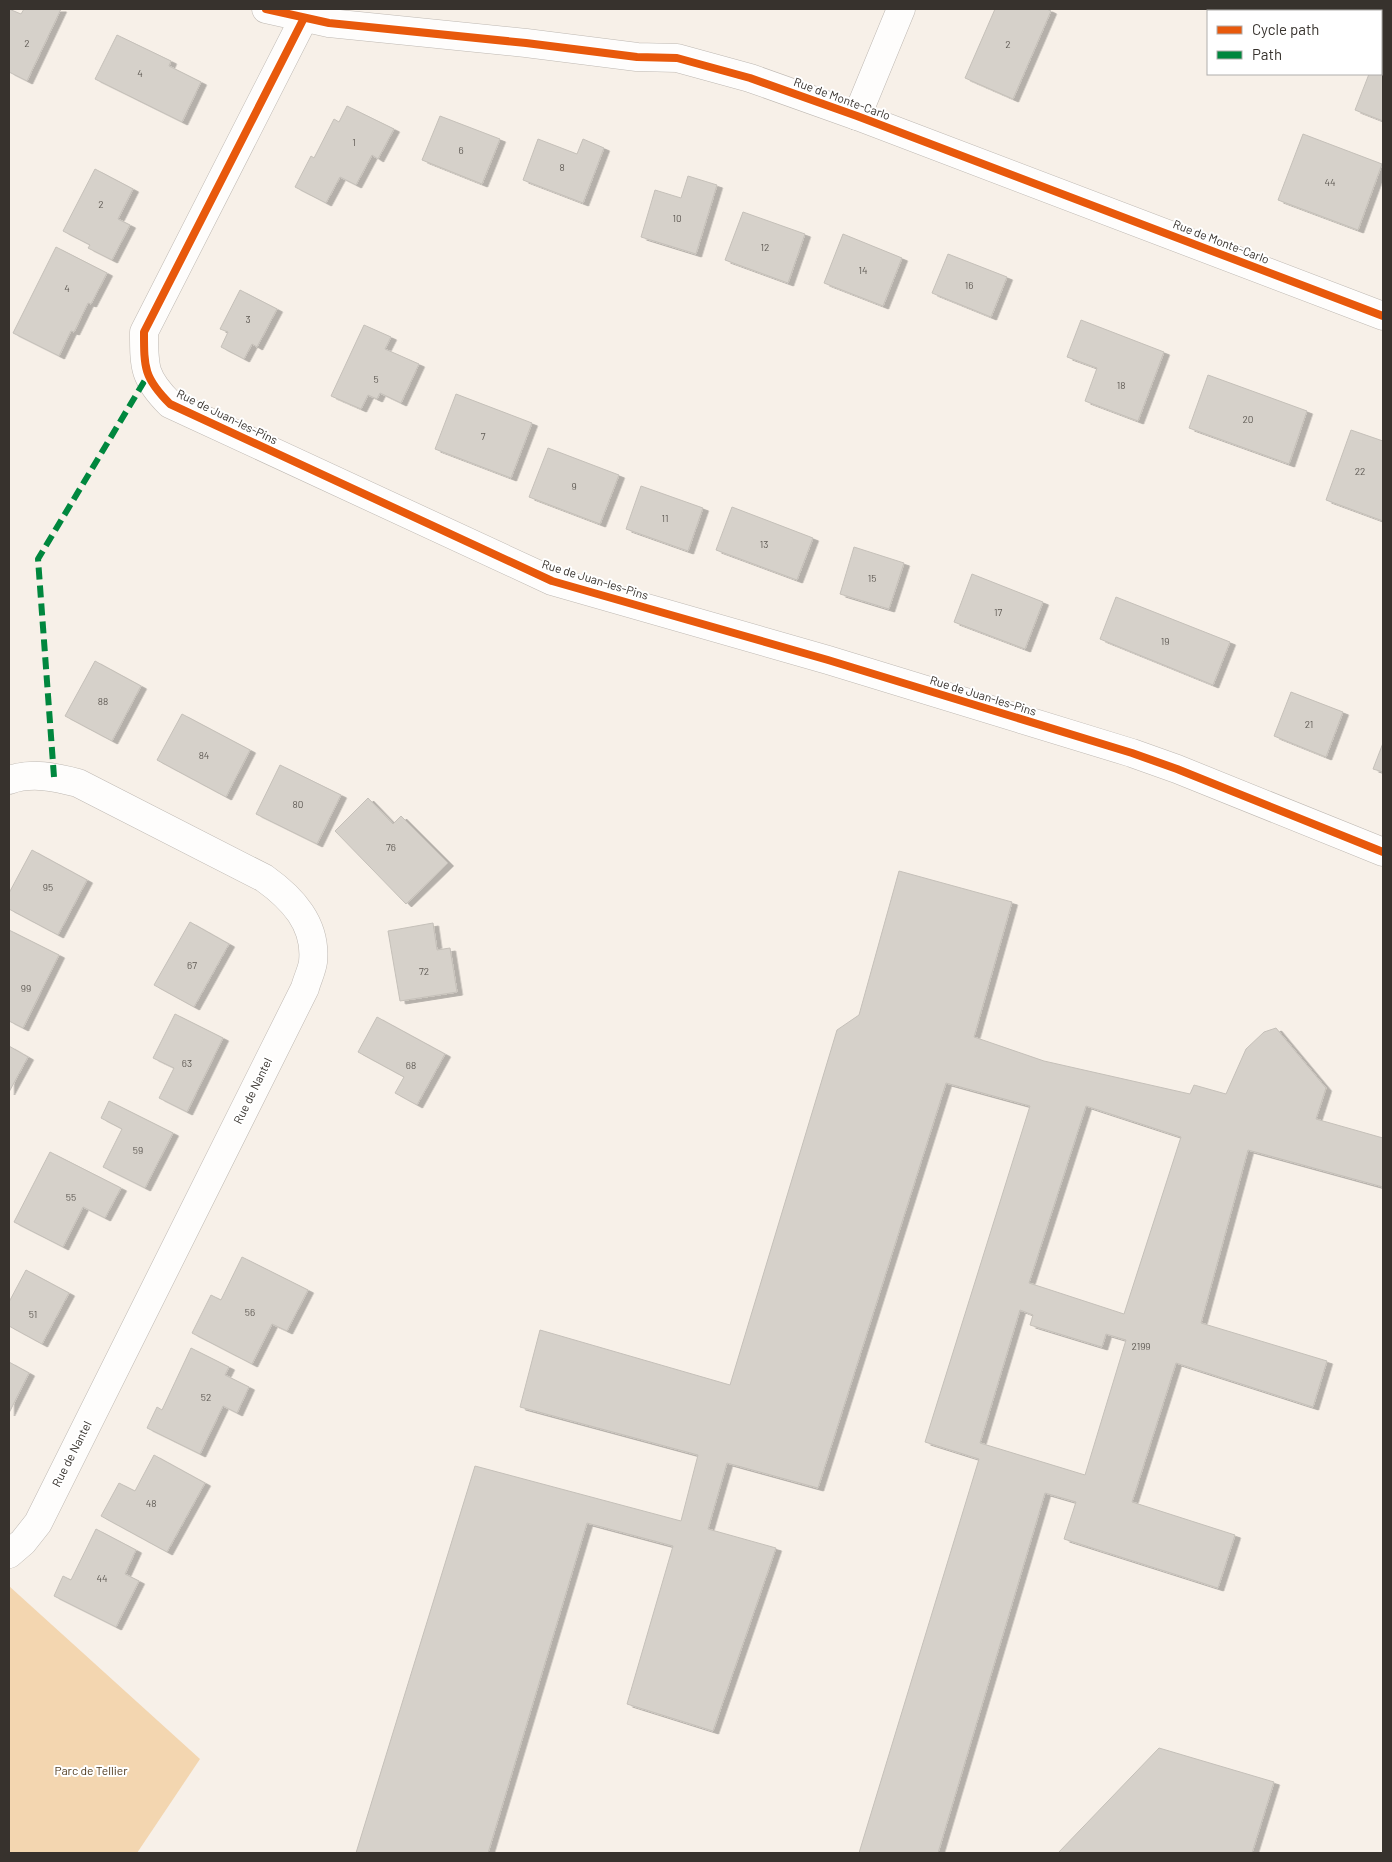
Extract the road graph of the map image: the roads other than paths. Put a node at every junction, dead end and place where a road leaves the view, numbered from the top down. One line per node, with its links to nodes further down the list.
1 (266, 9): 3 (street, Rue de Monte-Carlo)
2 (901, 9): 4 (street)
3 (323, 17): 4 (street, Rue de Monte-Carlo); 7 (street, Rue de Juan-les-Pins)
4 (856, 116): 5 (street, Rue de Monte-Carlo)
5 (1383, 313)
6 (9, 780): 8 (street, Rue de Nantel)
7 (1383, 852)
8 (9, 1554)

